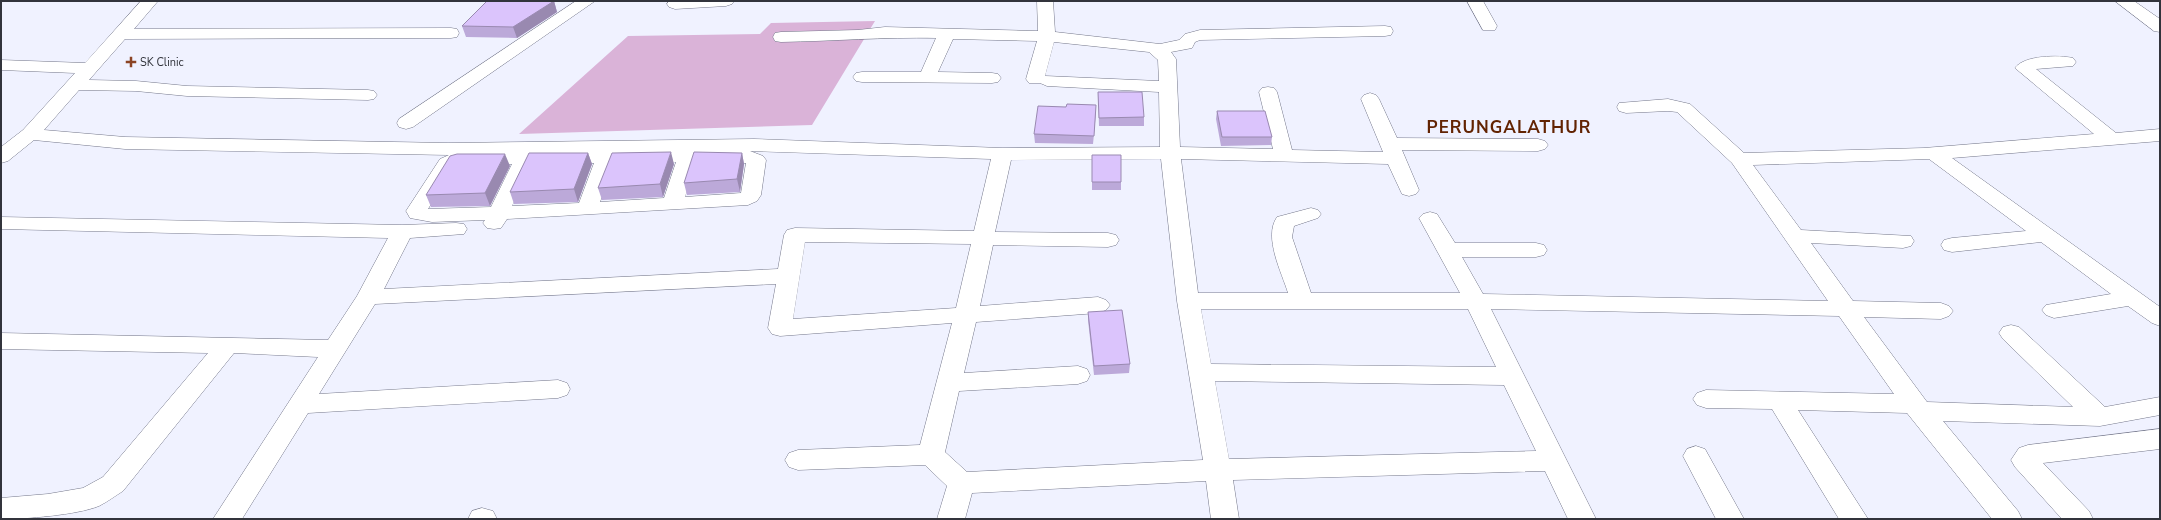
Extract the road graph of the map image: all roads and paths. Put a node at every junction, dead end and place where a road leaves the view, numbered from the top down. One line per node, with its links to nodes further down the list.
1 (135, 1): 2 (street)
2 (150, 1): 13 (street)
3 (587, 1): 30 (street)
4 (726, 1): 8 (street)
5 (1045, 1): 15 (street)
6 (1475, 1): 9 (street)
7 (2123, 1): 10 (street)
8 (675, 4)
9 (1489, 26)
10 (2160, 27)
11 (1385, 31): 17 (street)
12 (451, 33): 13 (street)
13 (120, 34): 20 (street)
14 (946, 35): 15 (street); 16 (street); 22 (street)
15 (1047, 36): 17 (street); 25 (street)
16 (781, 38)
17 (1161, 54): 25 (street)
18 (2067, 62): 33 (street)
19 (1, 65): 20 (street)
20 (90, 68): 24 (street)
21 (862, 78): 22 (street)
22 (927, 78): 23 (street)
23 (992, 78)
24 (74, 85): 27 (street); 31 (street)
25 (1168, 87): 38 (street)
26 (1268, 92): 41 (street)
27 (368, 95)
28 (1370, 98): 36 (street)
29 (1626, 107): 44 (street)
30 (406, 123)
31 (30, 134): 37 (street); 42 (street)
32 (2160, 136): 33 (street)
33 (2113, 140): 39 (street)
34 (1538, 145): 36 (street)
35 (691, 151): 37 (street); 40 (street); 43 (street); 46 (street); 46 (street)
36 (1392, 151): 41 (street); 45 (street)
37 (527, 153): 43 (street); 51 (street); 51 (street)
38 (1170, 153): 40 (street); 41 (street); 65 (street)
39 (1933, 153): 44 (street); 54 (street)
40 (1002, 154): 56 (street)
41 (1284, 155)
42 (1, 157)
43 (606, 157): 47 (street)
44 (1739, 160): 55 (street)
45 (1408, 190)
46 (673, 204): 47 (street)
47 (587, 208): 51 (street)
48 (718, 214): 51 (street)
49 (1310, 214): 66 (street)
50 (1430, 218): 60 (street)
51 (496, 219): 53 (street)
52 (1, 223): 53 (street)
53 (402, 232): 63 (street)
54 (2046, 235): 59 (street); 64 (street)
55 (1794, 236): 58 (street); 69 (street)
56 (984, 238): 57 (street); 62 (street); 72 (street)
57 (1108, 240)
58 (1903, 241)
59 (1952, 244)
60 (1447, 250): 61 (street); 67 (street)
61 (1536, 250)
62 (788, 276): 63 (street); 72 (street)
63 (368, 297): 77 (street)
64 (2133, 298): 70 (street); 73 (street)
65 (1188, 301): 66 (street); 78 (street)
66 (1302, 301): 67 (street)
67 (1476, 301): 69 (street); 80 (street)
68 (1098, 305): 72 (street)
69 (1846, 310): 71 (street); 87 (street)
70 (2054, 310)
71 (1941, 311)
72 (966, 315): 81 (street)
73 (2160, 318)
74 (2011, 333): 88 (street)
75 (1, 341): 76 (street)
76 (228, 344): 77 (street); 96 (street)
77 (335, 349): 85 (street)
78 (1201, 372): 80 (street); 94 (street)
79 (1078, 376): 81 (street)
80 (1513, 376): 93 (street)
81 (949, 384): 90 (street)
82 (558, 390): 85 (street)
83 (1706, 399): 84 (street)
84 (1779, 400): 87 (street); 102 (street)
85 (300, 404): 97 (street)
86 (2160, 406): 88 (street)
87 (1916, 408): 88 (street); 103 (street)
88 (2100, 417)
89 (2160, 439): 104 (street)
90 (931, 455): 92 (street); 95 (street)
91 (1696, 456): 101 (street)
92 (798, 460)
93 (1554, 461): 94 (street); 100 (street)
94 (1218, 470): 95 (street); 99 (street)
95 (961, 484): 98 (street)
96 (1, 509)
97 (227, 519)
98 (951, 519)
99 (1225, 519)
100 (1582, 519)
101 (1730, 519)
102 (1854, 519)
103 (2008, 519)
104 (2079, 519)

